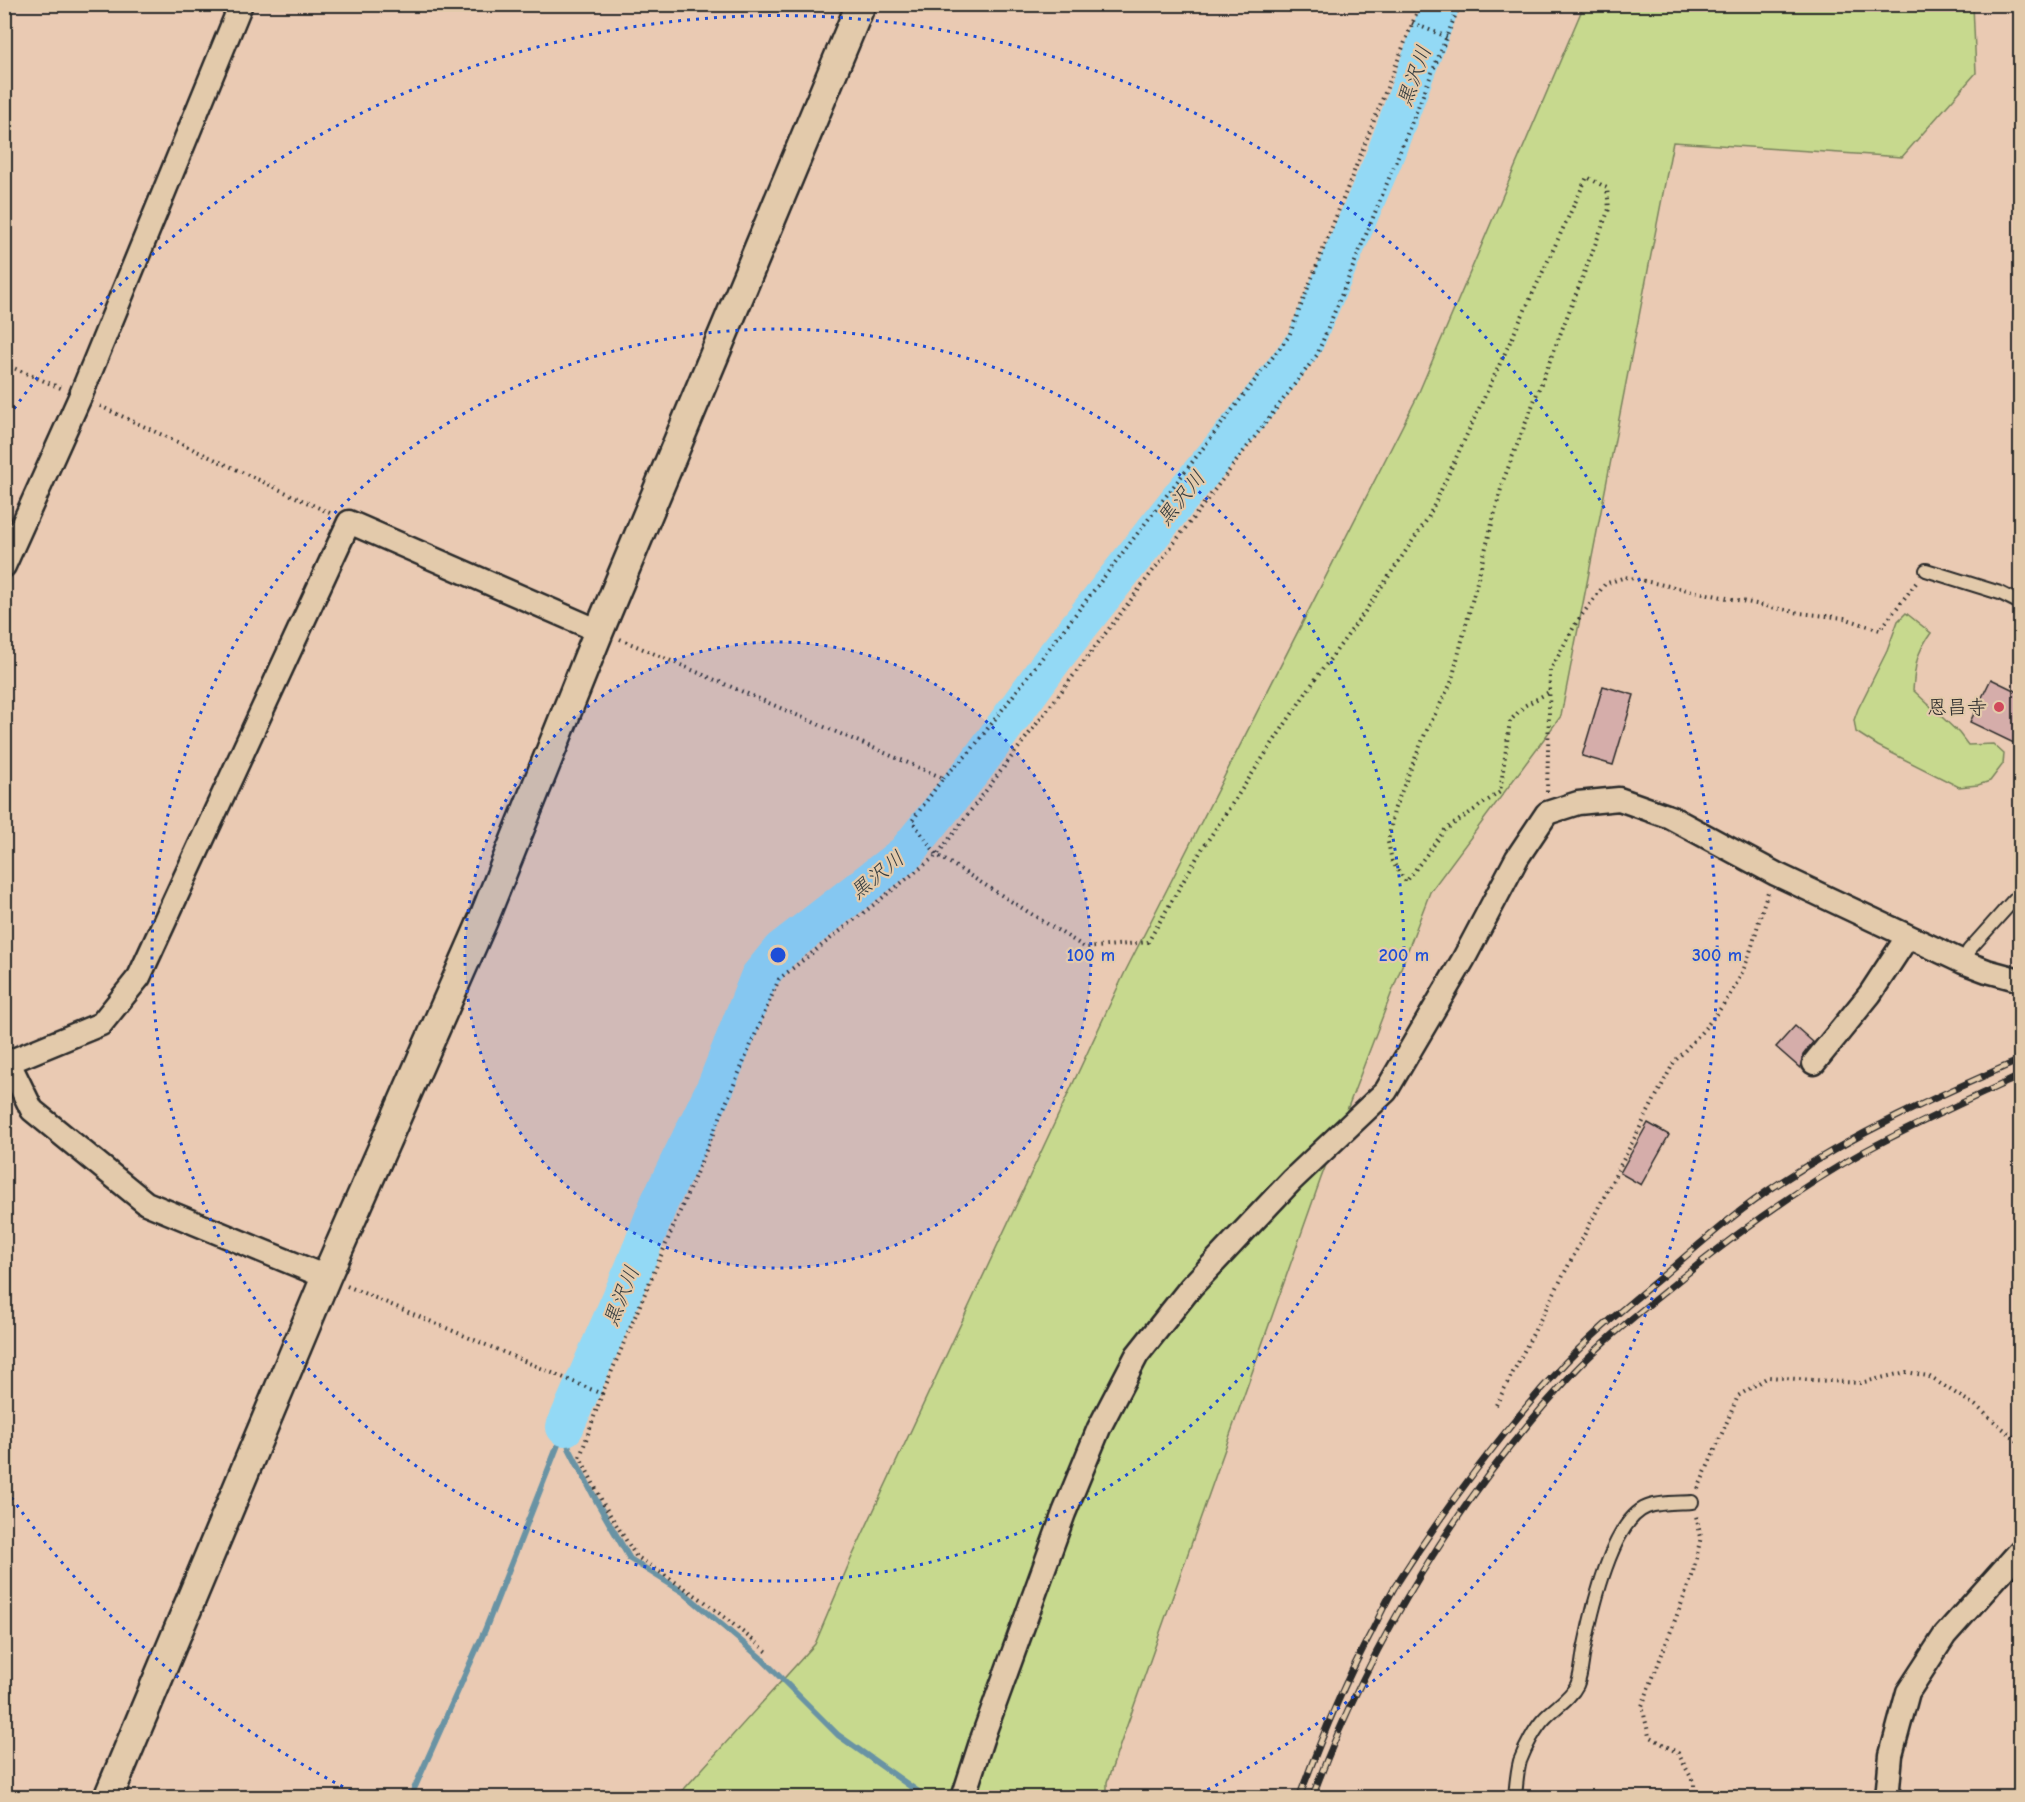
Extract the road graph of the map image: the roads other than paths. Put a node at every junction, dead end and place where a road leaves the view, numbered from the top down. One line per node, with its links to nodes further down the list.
1 (241, 4): 3 (street)
2 (861, 4): 6 (street)
3 (4, 566)
4 (1926, 570): 5 (lane)
5 (2020, 603)
6 (599, 631): 11 (street); 13 (street)
7 (2020, 893): 9 (lane)
8 (1908, 936): 9 (street); 12 (street); 17 (street)
9 (1963, 962): 10 (street)
10 (2020, 980)
11 (6, 1063): 13 (street)
12 (1814, 1063)
13 (326, 1276): 16 (street)
14 (1692, 1503): 18 (lane)
15 (2020, 1551): 19 (street)
16 (108, 1797)
17 (963, 1797)
18 (1515, 1797)
19 (1887, 1797)

